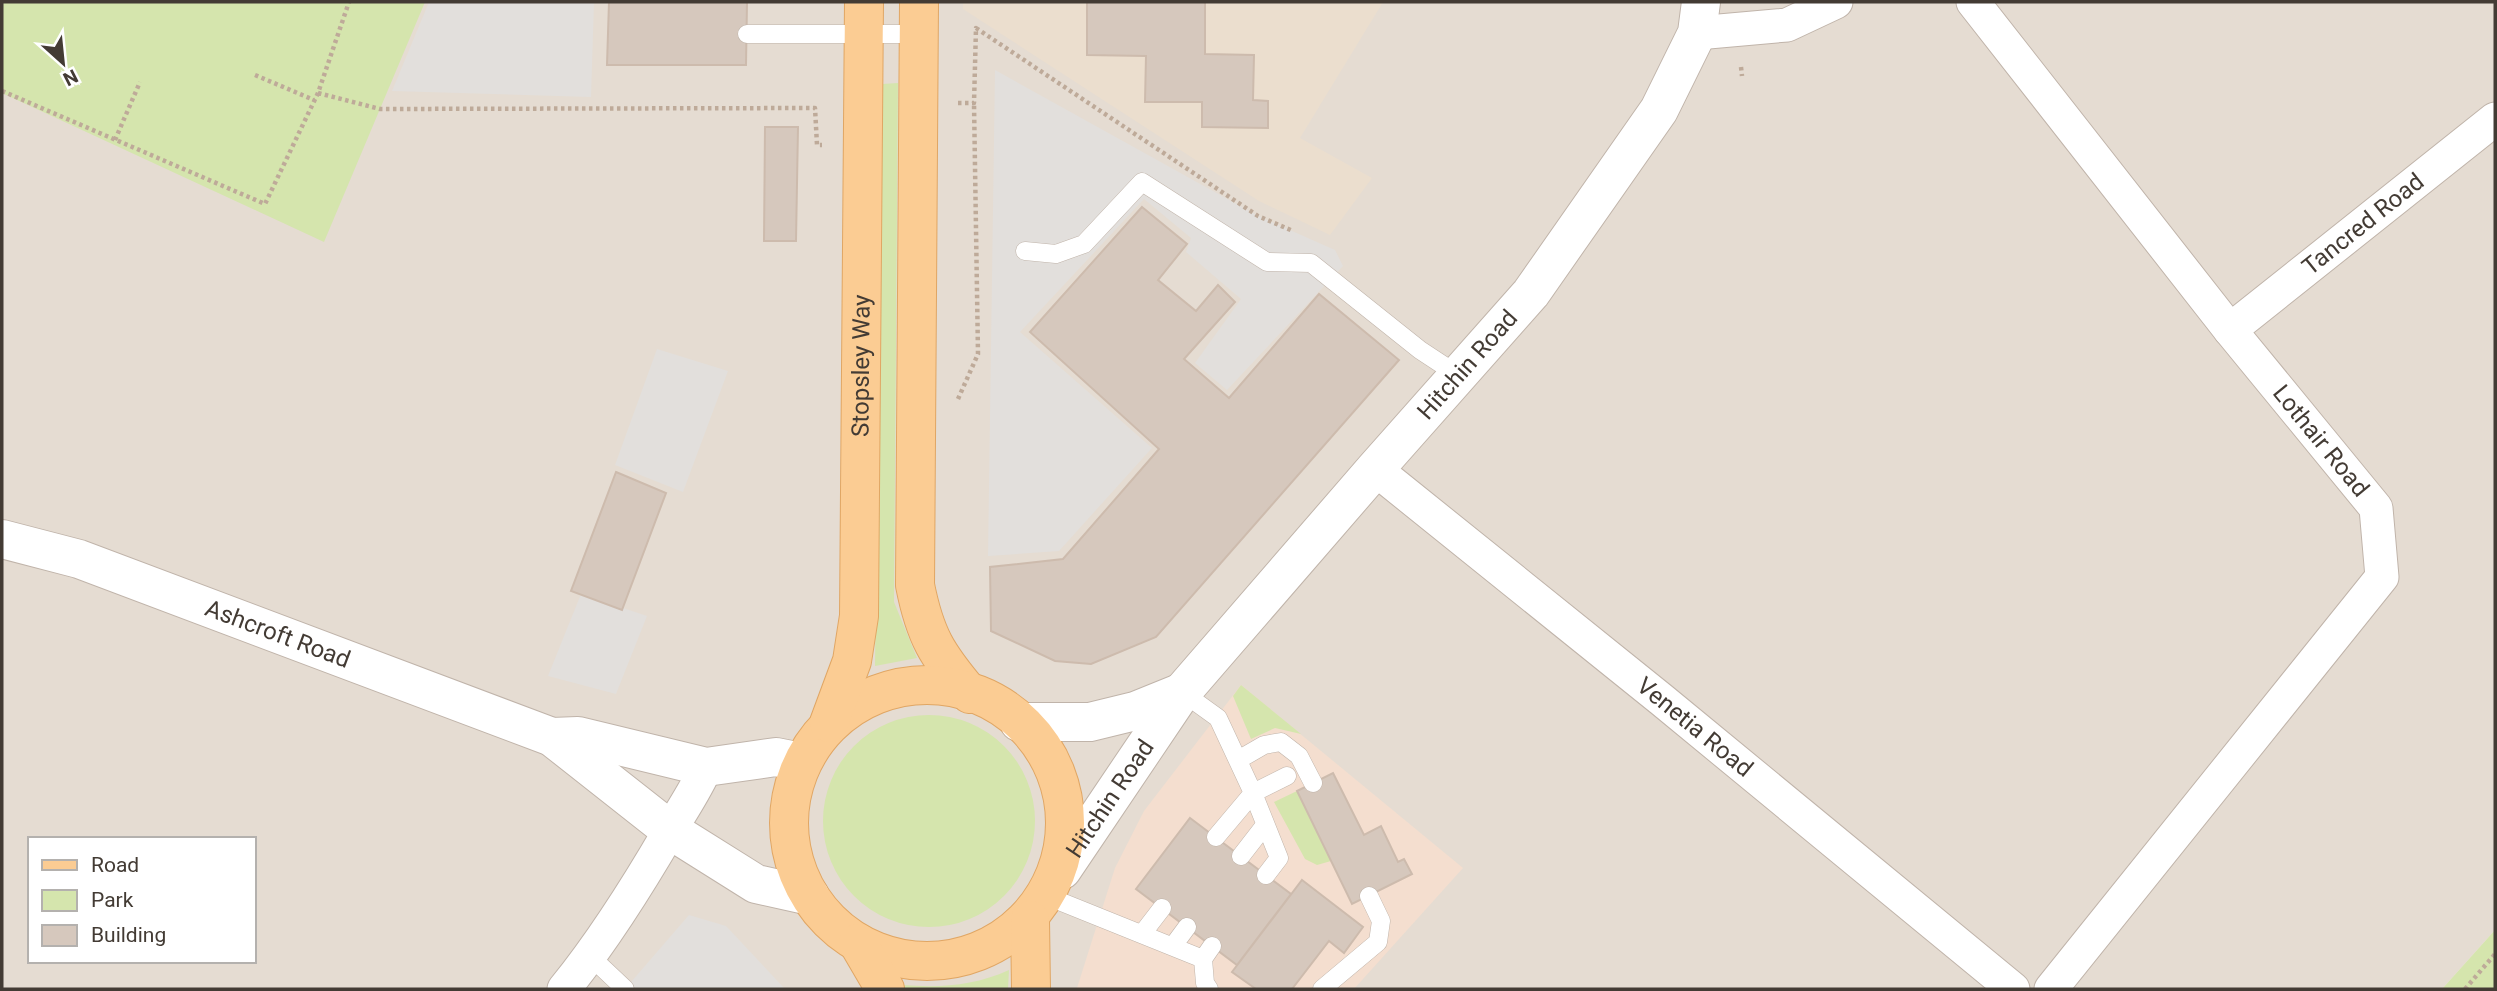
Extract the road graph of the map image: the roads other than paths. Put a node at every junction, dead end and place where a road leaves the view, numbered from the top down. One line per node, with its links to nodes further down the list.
1 (1836, 2): 3 (street)
2 (1973, 2): 9 (street, Lothair Road)
3 (1699, 17): 10 (street, Hitchin Road)
4 (864, 18): 5 (lane); 6 (lane); 16 (main road, Stopsley Way)
5 (919, 18): 14 (main road)
6 (747, 34)
7 (2495, 119): 9 (street, Tancred Road)
8 (1025, 251): 10 (lane)
9 (2230, 330): 45 (street, Lothair Road)
10 (1458, 375): 11 (street, Hitchin Road)
11 (1375, 469): 13 (street, Hitchin Road); 44 (street, Venetia Road)
12 (2, 539): 17 (street, Ashcroft Road)
13 (1182, 692): 15 (street, Hitchin Road); 18 (lane); 29 (street, Hitchin Road)
14 (970, 694): 15 (main road); 16 (main road)
15 (1019, 722): 29 (main road)
16 (829, 723): 19 (main road)
17 (552, 737): 20 (street, Ashcroft Road); 25 (street, Ashcroft Road)
18 (1238, 760): 22 (lane); 23 (lane)
19 (802, 762): 20 (street, Ashcroft Road); 30 (main road)
20 (706, 766): 25 (street)
21 (1287, 776): 23 (lane)
22 (1312, 783)
23 (1253, 793): 24 (lane); 26 (lane)
24 (1265, 825): 27 (lane); 28 (lane)
25 (670, 830): 30 (street, Ashcroft Road); 37 (street)
26 (1216, 837)
27 (1241, 856)
28 (1266, 875)
29 (1047, 895): 34 (lane); 35 (main road); 41 (main road)
30 (810, 896): 35 (main road)
31 (1369, 896): 43 (lane)
32 (1162, 908): 34 (lane)
33 (1188, 927): 36 (lane)
34 (1142, 934): 36 (lane)
35 (858, 943): 40 (main road)
36 (1173, 946): 42 (lane)
37 (590, 956): 38 (street); 39 (lane)
38 (564, 989)
39 (625, 989)
40 (885, 989)
41 (1031, 989)
42 (1209, 989)
43 (1321, 989)
44 (2012, 989)
45 (2051, 989)

